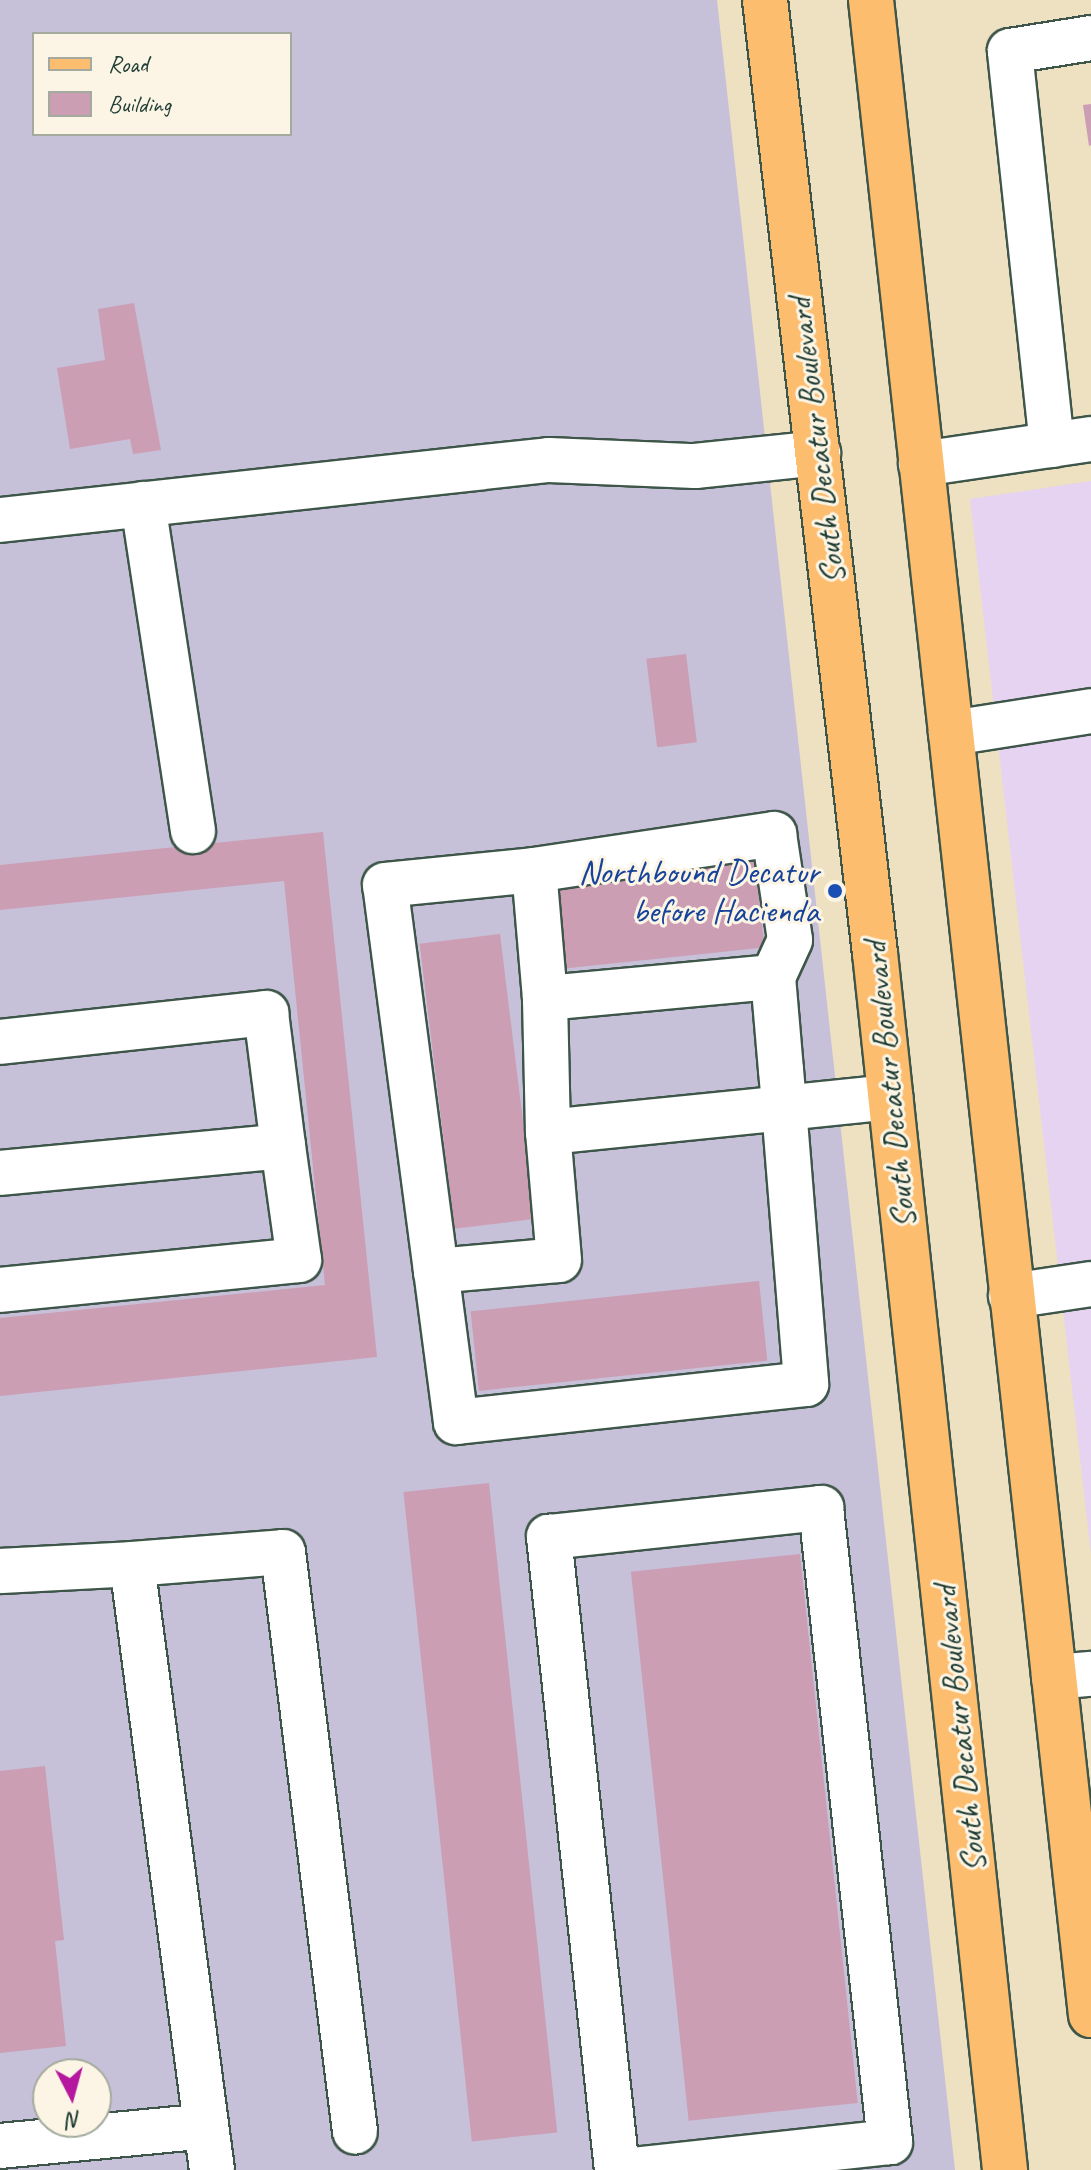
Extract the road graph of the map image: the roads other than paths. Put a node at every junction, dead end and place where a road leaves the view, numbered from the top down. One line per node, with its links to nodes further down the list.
1 (765, 0): 5 (main road, South Decatur Boulevard)
2 (871, 0): 6 (main road)
3 (1091, 38): 4 (lane)
4 (1072, 442): 6 (lane)
5 (818, 453): 7 (lane); 16 (main road, South Decatur Boulevard)
6 (921, 464): 10 (main road)
7 (143, 504): 8 (lane); 11 (lane)
8 (0, 520)
9 (1091, 711): 10 (lane)
10 (951, 733): 24 (main road)
11 (193, 831)
12 (534, 870): 13 (lane); 14 (lane); 21 (lane)
13 (773, 977): 14 (lane); 17 (lane)
14 (545, 998): 18 (lane)
15 (0, 1042): 19 (lane)
16 (890, 1097): 17 (lane); 37 (main road, South Decatur Boulevard)
17 (784, 1108): 18 (lane); 21 (lane)
18 (548, 1132): 21 (lane)
19 (283, 1146): 20 (lane); 23 (lane)
20 (0, 1173)
21 (436, 1271)
22 (1091, 1284): 24 (lane)
23 (0, 1290)
24 (1011, 1296): 27 (main road)
25 (132, 1564): 26 (lane); 30 (lane); 31 (lane)
26 (0, 1571)
27 (1072, 1676): 28 (main road)
28 (1082, 1861): 29 (main road)
29 (1091, 2015)
30 (206, 2126): 32 (lane); 34 (lane)
31 (355, 2132)
32 (0, 2146)
33 (864, 2158): 35 (lane); 36 (lane)
34 (212, 2170)
35 (617, 2170)
36 (633, 2170)
37 (1005, 2170)

